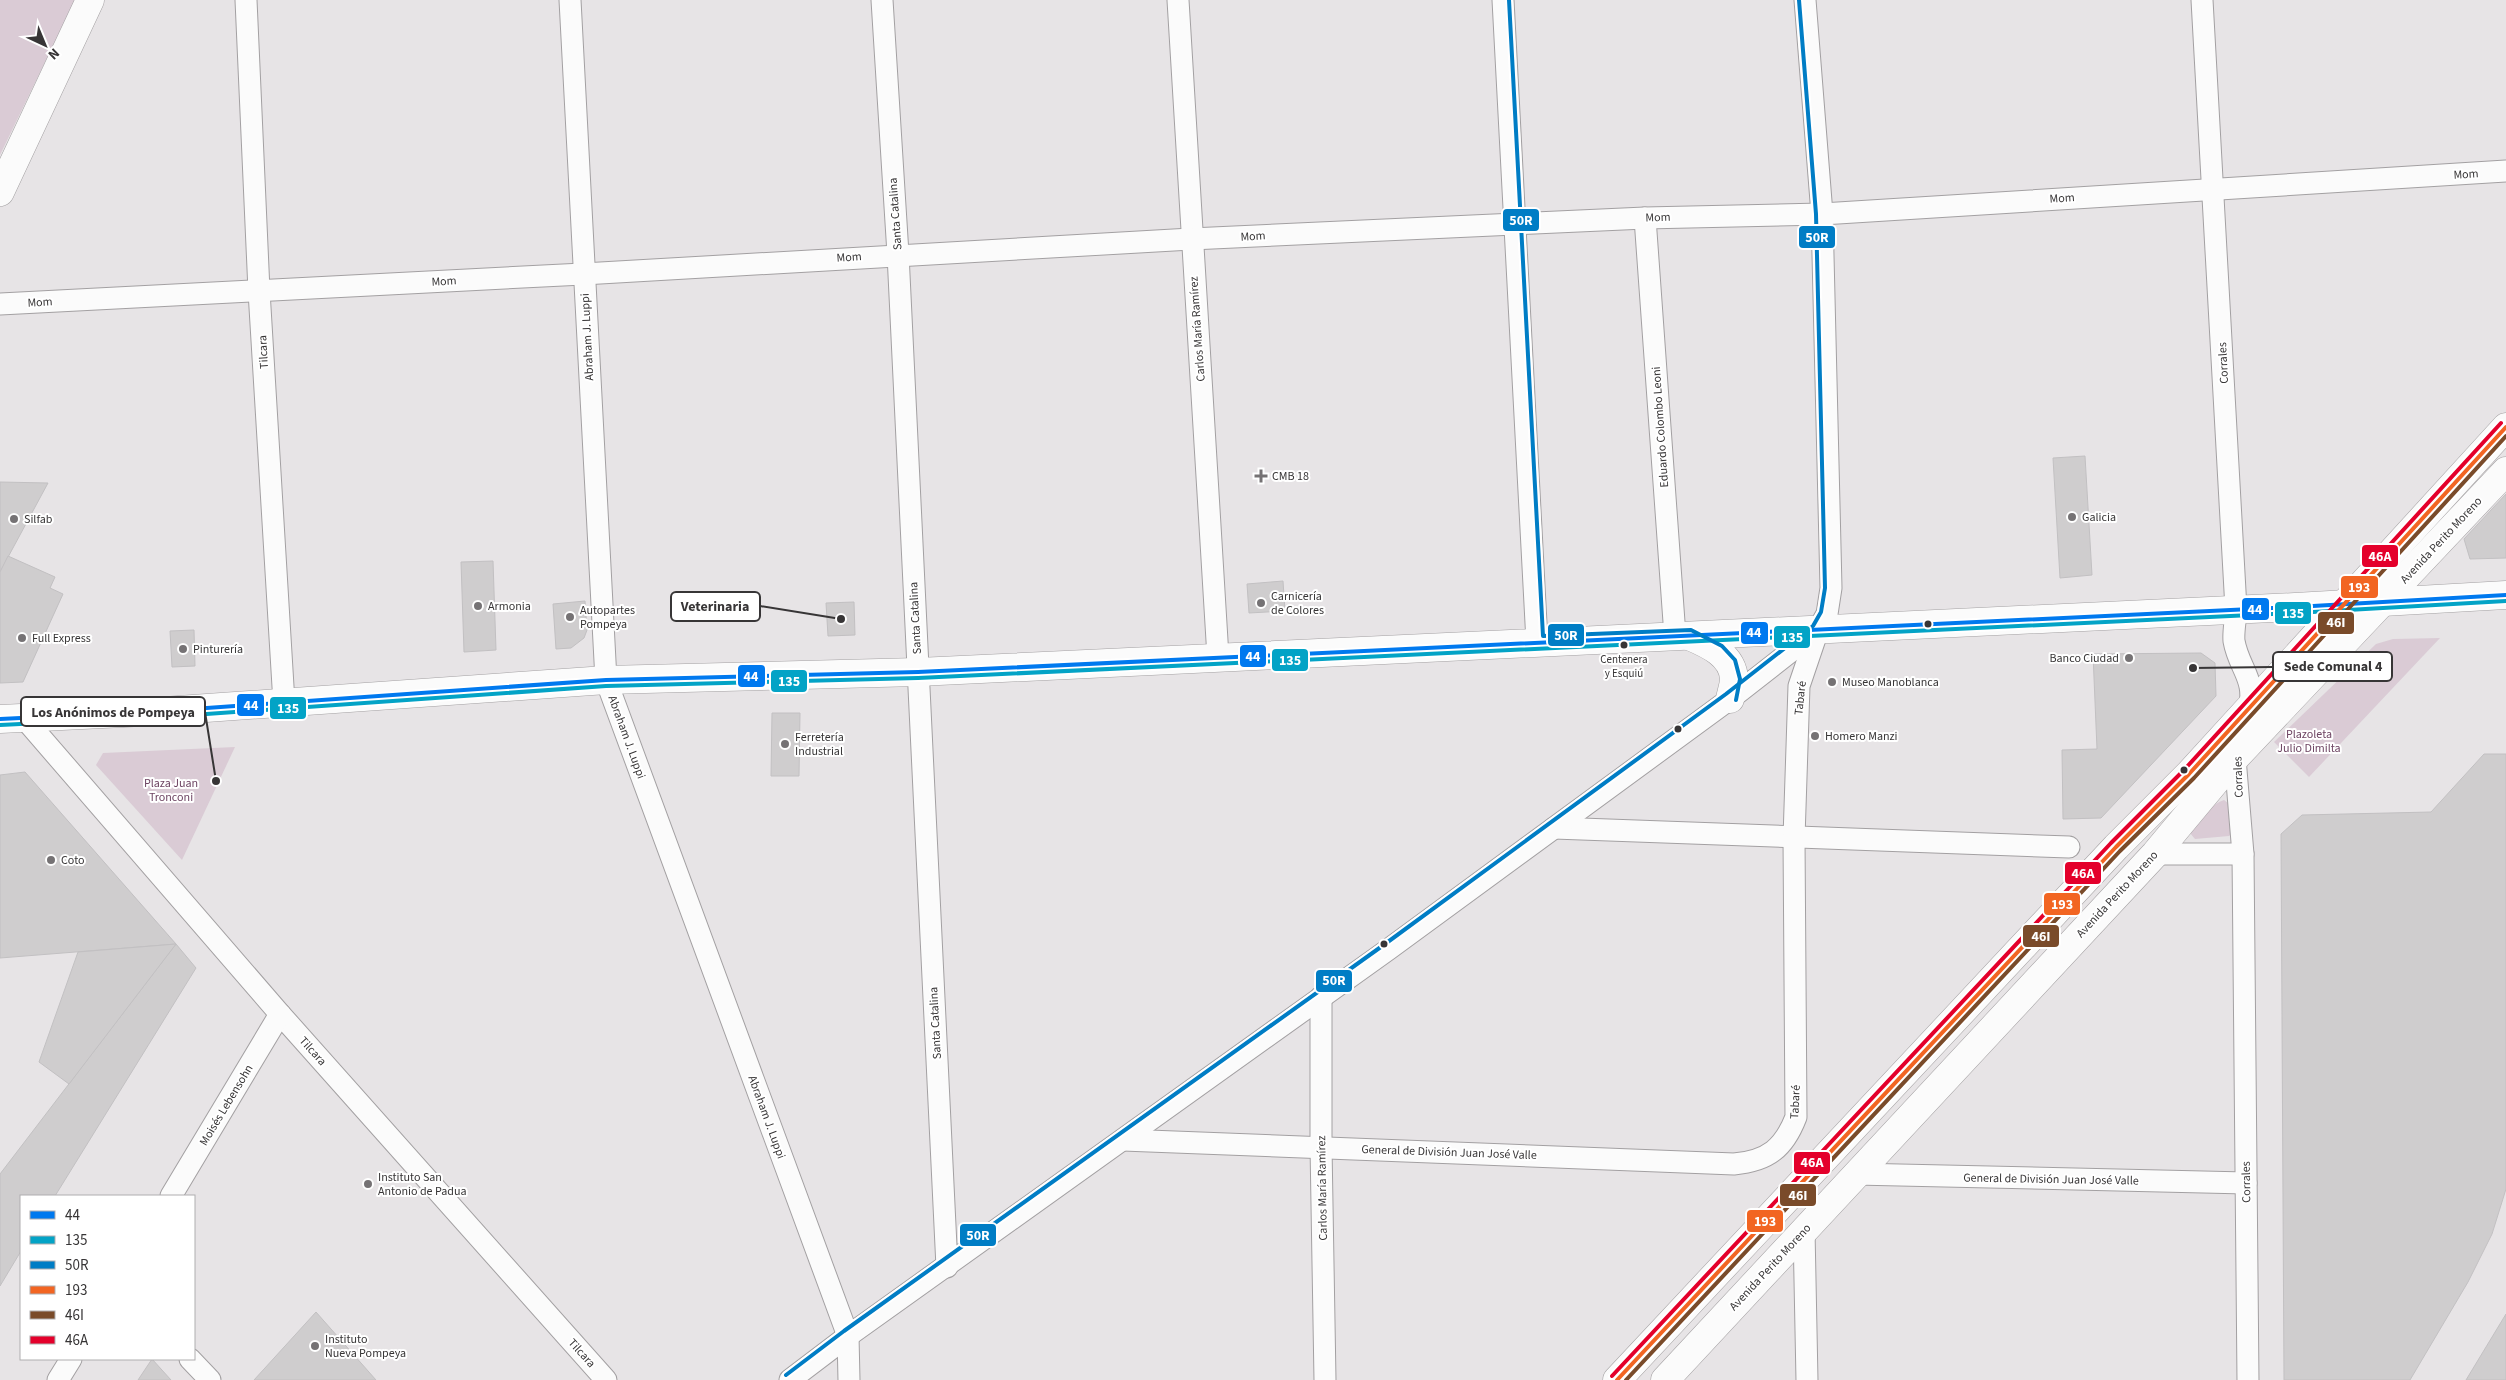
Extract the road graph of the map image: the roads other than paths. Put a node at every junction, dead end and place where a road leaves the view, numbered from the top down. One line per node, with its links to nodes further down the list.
1 (90, 0): 11 (main road)
2 (246, 0): 18 (street, Tilcara)
3 (570, 0): 17 (street, Abraham J. Luppi)
4 (882, 0): 16 (street, Santa Catalina)
5 (1178, 0): 15 (street, Carlos María Ramírez)
6 (1503, 0): 14 (street)
7 (1805, 0): 12 (street, Tabaré)
8 (2202, 0): 10 (street, Corrales)
9 (2506, 171): 10 (street, Mom)
10 (2214, 188): 12 (street, Mom); 25 (street, Corrales)
11 (0, 192)
12 (1822, 214): 13 (street, Mom); 26 (street, Tabaré)
13 (1645, 218): 14 (street, Mom); 27 (street, Eduardo Colombo Leoni)
14 (1514, 224): 15 (street, Mom); 28 (street)
15 (1191, 239): 16 (street, Mom); 29 (street, Carlos María Ramírez)
16 (898, 254): 17 (street, Mom); 30 (street, Santa Catalina)
17 (583, 274): 18 (street, Mom); 31 (street, Abraham J. Luppi)
18 (260, 291): 19 (street, Mom); 33 (street, Tilcara)
19 (0, 304)
20 (2506, 427): 24 (main road)
21 (2506, 471): 23 (main road, Avenida Perito Moreno)
22 (2506, 595): 23 (main road)
23 (2384, 601): 24 (main road); 36 (main road, Avenida Perito Moreno)
24 (2344, 604): 25 (main road); 34 (main road)
25 (2236, 609): 26 (main road); 34 (street, Corrales)
26 (1818, 630): 27 (main road); 32 (street); 38 (street, Tabaré)
27 (1682, 636): 28 (main road); 32 (main road)
28 (1537, 642): 29 (main road)
29 (1218, 657): 30 (main road)
30 (918, 672): 31 (main road); 51 (street, Santa Catalina)
31 (606, 680): 33 (main road); 52 (street, Abraham J. Luppi)
32 (1730, 699): 37 (street)
33 (284, 704): 35 (main road)
34 (2250, 705): 36 (street, Corrales); 61 (main road)
35 (12, 719): 43 (street, Tilcara)
36 (2235, 758): 40 (main road, Avenida Perito Moreno); 41 (street, Corrales)
37 (1554, 828): 38 (street); 42 (street)
38 (1794, 838): 39 (street); 46 (street, Tabaré)
39 (2070, 847)
40 (2155, 854): 41 (street); 47 (main road, Avenida Perito Moreno)
41 (2243, 854): 48 (street, Corrales)
42 (1322, 996): 44 (street); 45 (street, Carlos María Ramírez)
43 (280, 1014): 49 (street, Moisés Lebensohn); 57 (street, Tilcara)
44 (1123, 1140): 45 (street, General de División Juan José Valle); 51 (street)
45 (1321, 1146): 46 (street, General de División Juan José Valle); 60 (street, Carlos María Ramírez)
46 (1772, 1152)
47 (1855, 1174): 48 (street, General de División Juan José Valle); 50 (main road, Avenida Perito Moreno)
48 (2246, 1183): 64 (street, Corrales)
49 (172, 1195)
50 (1804, 1230): 62 (main road, Avenida Perito Moreno); 63 (street)
51 (947, 1267): 52 (street)
52 (848, 1336): 58 (street); 59 (street, Abraham J. Luppi)
53 (70, 1360): 55 (street)
54 (191, 1360): 56 (street)
55 (58, 1380)
56 (210, 1380)
57 (606, 1380)
58 (790, 1380)
59 (850, 1380)
60 (1325, 1380)
61 (1617, 1380)
62 (1664, 1380)
63 (1807, 1380)
64 (2248, 1380)

